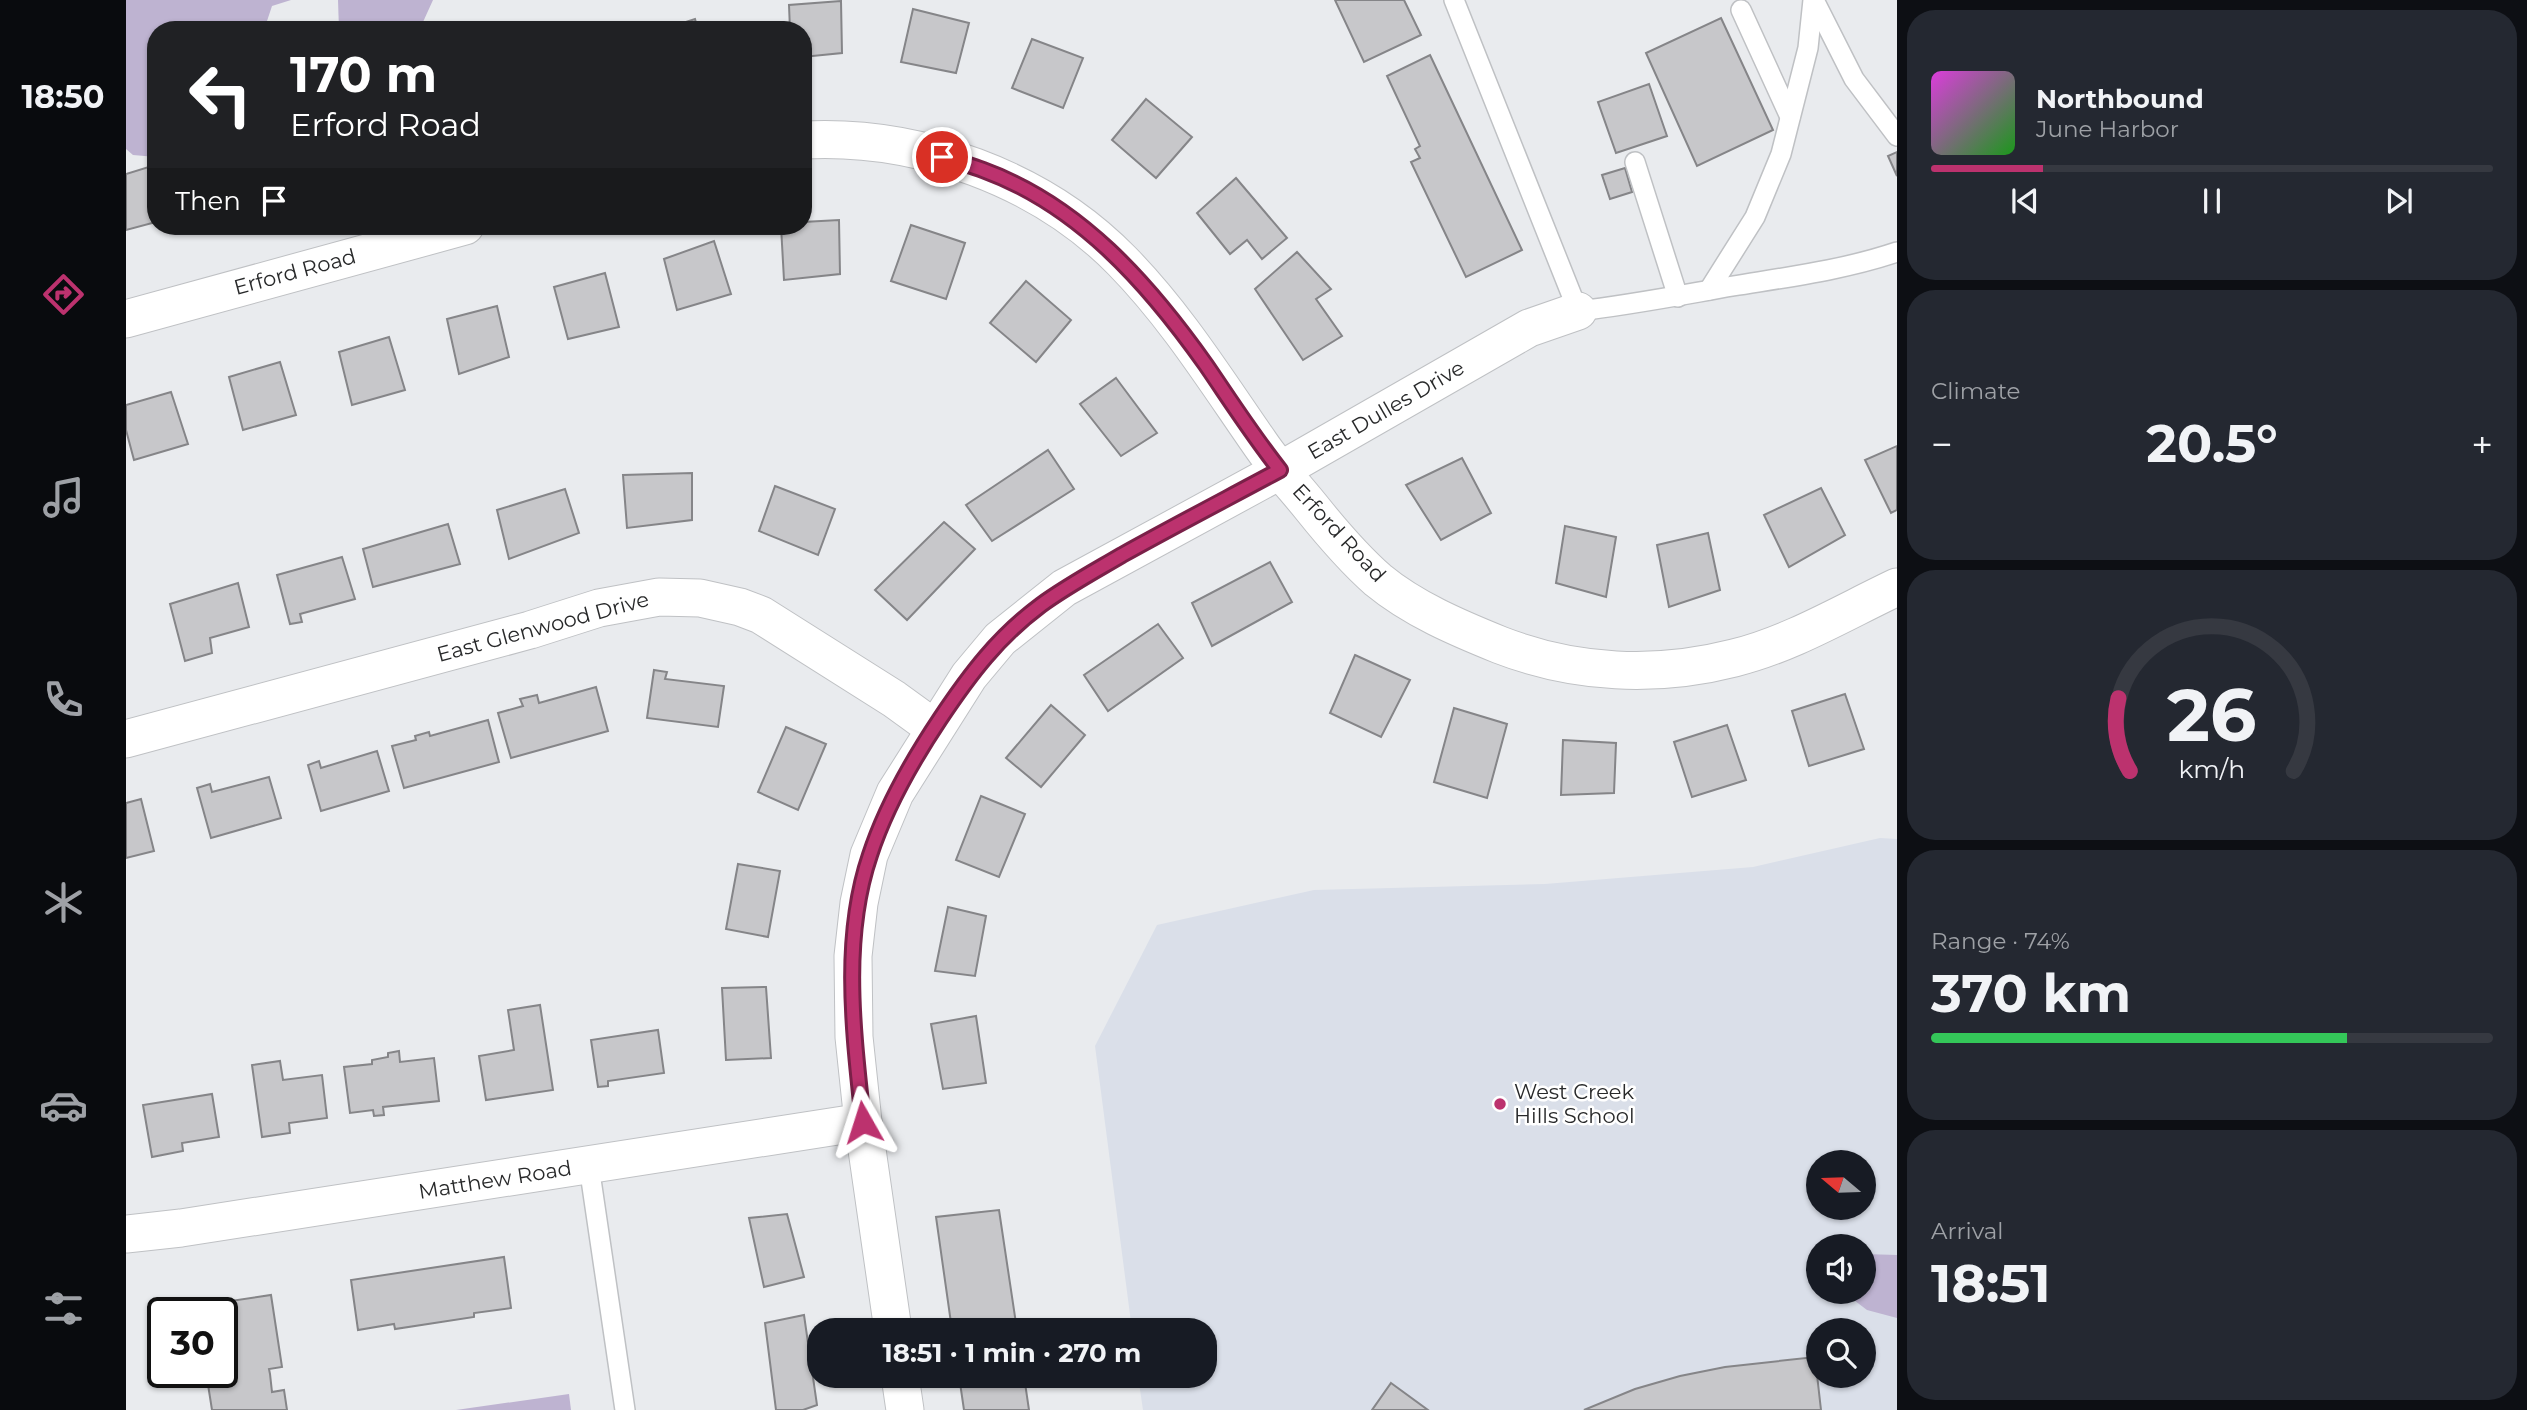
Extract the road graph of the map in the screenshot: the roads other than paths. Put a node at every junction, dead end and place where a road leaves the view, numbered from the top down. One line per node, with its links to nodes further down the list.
1 (1454, 0): 12 (lane)
2 (1813, 0): 4 (lane); 5 (lane)
3 (1741, 9): 4 (lane)
4 (1790, 117): 10 (lane)
5 (1897, 136)
6 (812, 141): 14 (street, Erford Road)
7 (1635, 162): 11 (lane)
8 (432, 235): 13 (street, Erford Road)
9 (1897, 252): 10 (lane)
10 (1709, 290): 11 (lane)
11 (1678, 297): 12 (lane)
12 (1578, 311): 14 (street, East Dulles Drive)
13 (126, 319)
14 (1280, 470): 15 (street, Erford Road); 16 (street, East Dulles Drive)
15 (1897, 587)
16 (934, 728): 17 (street, East Glenwood Drive); 18 (street, East Dulles Drive)
17 (126, 739)
18 (863, 1122): 19 (street, Matthew Road); 22 (street, East Dulles Drive)
19 (589, 1166): 20 (street, Matthew Road); 24 (lane)
20 (126, 1234): 21 (street)
21 (126, 1241)
22 (891, 1318)
23 (902, 1388): 25 (street)
24 (625, 1410)
25 (905, 1410)

